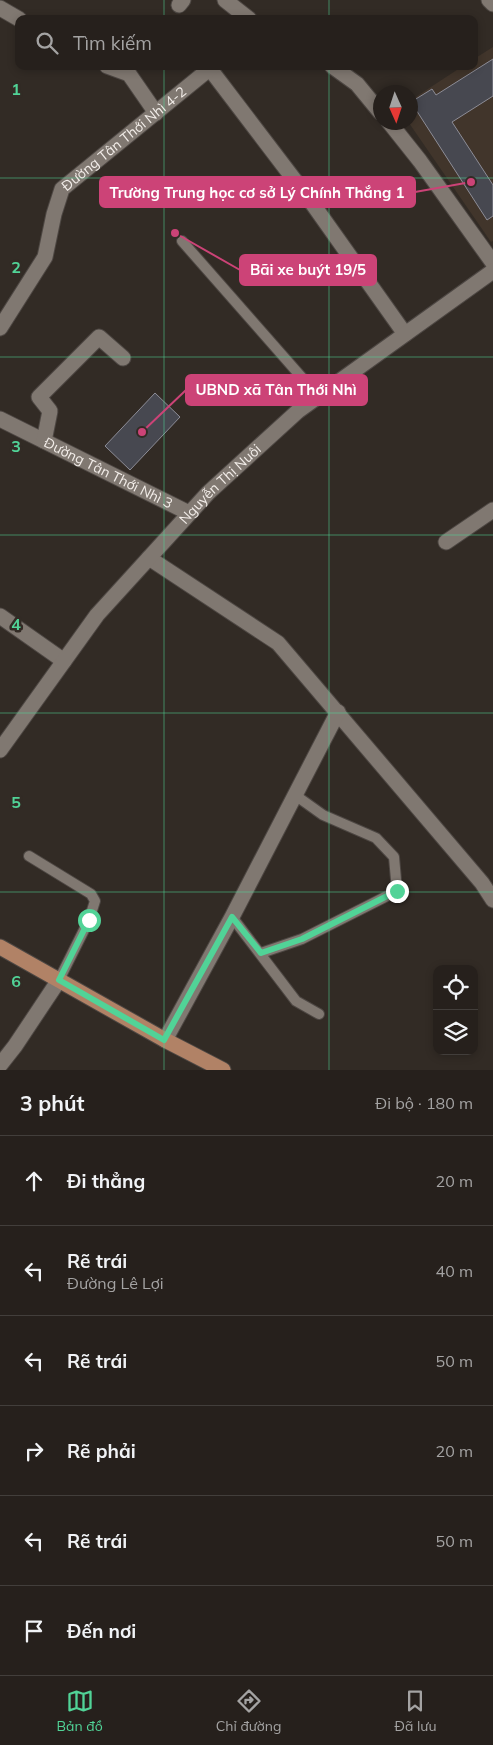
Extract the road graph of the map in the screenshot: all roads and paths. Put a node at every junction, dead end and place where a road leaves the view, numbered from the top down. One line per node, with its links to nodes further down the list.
1 (224, 0): 5 (street)
2 (490, 0): 3 (street)
3 (493, 4)
4 (0, 8): 6 (street)
5 (244, 15)
6 (15, 17)
7 (118, 70): 12 (street)
8 (210, 70): 12 (street, Đường Tân Thới Nhì 4-2)
9 (213, 70): 18 (street)
10 (338, 70): 11 (street)
11 (373, 103)
12 (156, 113): 17 (street, Đường Tân Thới Nhì 4-2)
13 (395, 130): 15 (street)
14 (182, 241): 20 (lane)
15 (493, 263)
16 (493, 271): 18 (street, Nguyễn Thị Nuôi)
17 (0, 328)
18 (405, 334): 20 (street, Nguyễn Thị Nuôi)
19 (123, 358): 22 (street)
20 (319, 397): 24 (street, Nguyễn Thị Nuôi)
21 (0, 420): 22 (street, Đường Tân Thới Nhì 3)
22 (44, 441): 24 (street, Đường Tân Thới Nhì 3)
23 (493, 510): 25 (street)
24 (190, 513): 26 (street, Nguyễn Thị Nuôi)
25 (446, 542)
26 (149, 558): 28 (street, Nguyễn Thị Nuôi); 29 (street)
27 (0, 616): 28 (street)
28 (64, 661): 30 (street, Nguyễn Thị Nuôi)
29 (338, 712): 31 (street); 33 (street)
30 (0, 750)
31 (295, 795): 34 (street); 36 (lane)
32 (29, 856): 37 (lane)
33 (493, 900)
34 (232, 917): 36 (lane); 39 (street)
35 (0, 948): 37 (main road)
36 (261, 953): 38 (lane)
37 (59, 980): 39 (main road); 40 (street)
38 (319, 1014)
39 (164, 1040): 41 (main road)
40 (0, 1065)
41 (222, 1070)

